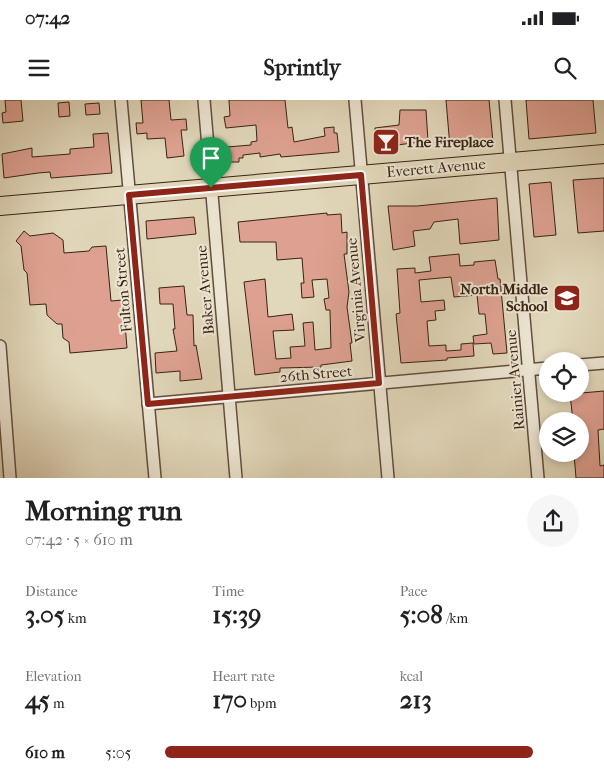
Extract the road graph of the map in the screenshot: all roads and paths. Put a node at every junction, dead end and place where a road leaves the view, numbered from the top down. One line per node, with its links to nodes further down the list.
1 (121, 100): 9 (street, Fulton Street)
2 (204, 100): 8 (street, Baker Avenue)
3 (355, 100): 7 (street, Virginia Avenue)
4 (505, 100): 6 (street, Rainier Avenue)
5 (604, 154): 6 (main road, Everett Avenue)
6 (510, 162): 7 (main road, Everett Avenue); 15 (street, Rainier Avenue)
7 (361, 175): 8 (main road, Everett Avenue); 16 (street, Virginia Avenue)
8 (211, 188): 9 (main road, Everett Avenue); 17 (street, Baker Avenue)
9 (129, 195): 10 (main road, Everett Avenue); 18 (street, Fulton Street)
10 (0, 206)
11 (0, 346): 19 (street)
12 (604, 363): 13 (street)
13 (589, 364)
14 (539, 369): 15 (street, 26th Street)
15 (529, 370): 16 (street, 26th Street); 23 (street, Rainier Avenue)
16 (379, 383): 17 (street, 26th Street); 22 (street, Virginia Avenue)
17 (229, 397): 18 (street, 26th Street); 21 (street, Baker Avenue)
18 (148, 404): 20 (street, Fulton Street)
19 (10, 478)
20 (155, 478)
21 (236, 478)
22 (388, 478)
23 (538, 478)

